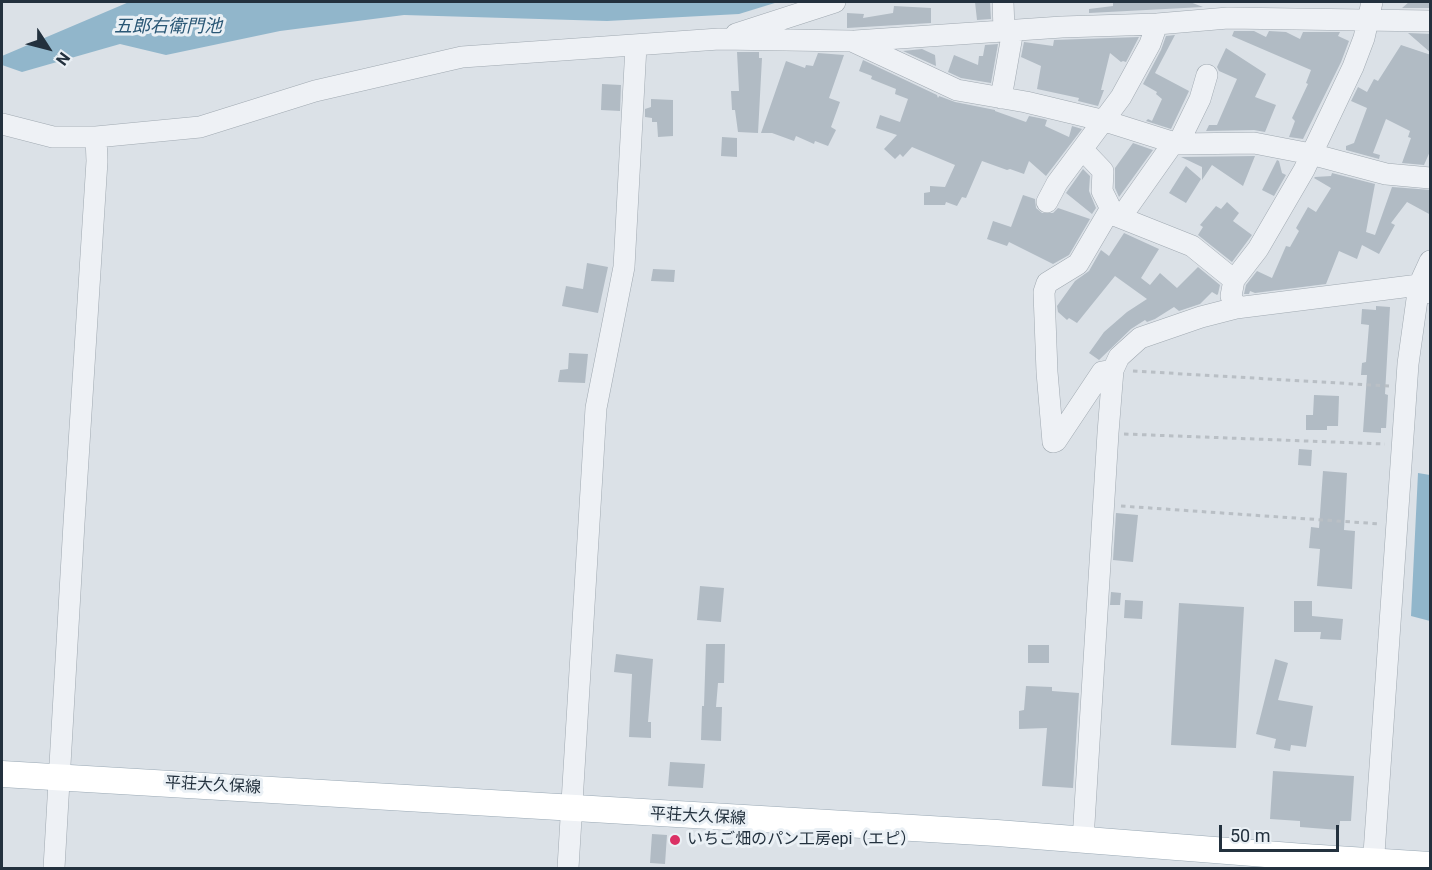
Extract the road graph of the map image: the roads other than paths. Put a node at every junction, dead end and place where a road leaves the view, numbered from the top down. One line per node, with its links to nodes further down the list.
1 (835, 2): 8 (street)
2 (1003, 2): 7 (street)
3 (1228, 10): 4 (street); 6 (street)
4 (1370, 11): 5 (street); 18 (street)
5 (1431, 21)
6 (1157, 24): 7 (street); 13 (street)
7 (1009, 30): 9 (street); 12 (street)
8 (720, 39): 9 (street); 10 (street)
9 (852, 41): 12 (street)
10 (636, 45): 15 (street); 29 (street)
11 (1207, 75): 16 (street)
12 (1001, 98): 13 (street)
13 (1105, 121): 16 (street); 17 (street)
14 (3, 125): 15 (street)
15 (96, 137): 28 (street)
16 (1176, 143): 18 (street); 21 (street)
17 (1083, 150): 20 (street); 21 (street)
18 (1311, 154): 19 (street); 23 (street)
19 (1431, 178)
20 (1047, 202)
21 (1116, 213): 23 (street); 26 (street)
22 (1431, 261): 24 (street)
23 (1234, 280): 25 (street)
24 (1425, 289): 25 (street); 31 (street)
25 (1236, 308): 26 (street)
26 (1113, 370): 30 (street)
27 (2, 774): 28 (main road, 平荘大久保線)
28 (60, 778): 29 (main road, 平荘大久保線); 33 (street)
29 (571, 809): 30 (main road, 平荘大久保線); 34 (street)
30 (1083, 840): 31 (main road, 平荘大久保線)
31 (1373, 865): 32 (main road, 平荘大久保線)
32 (1431, 865)
33 (54, 868)
34 (568, 868)

